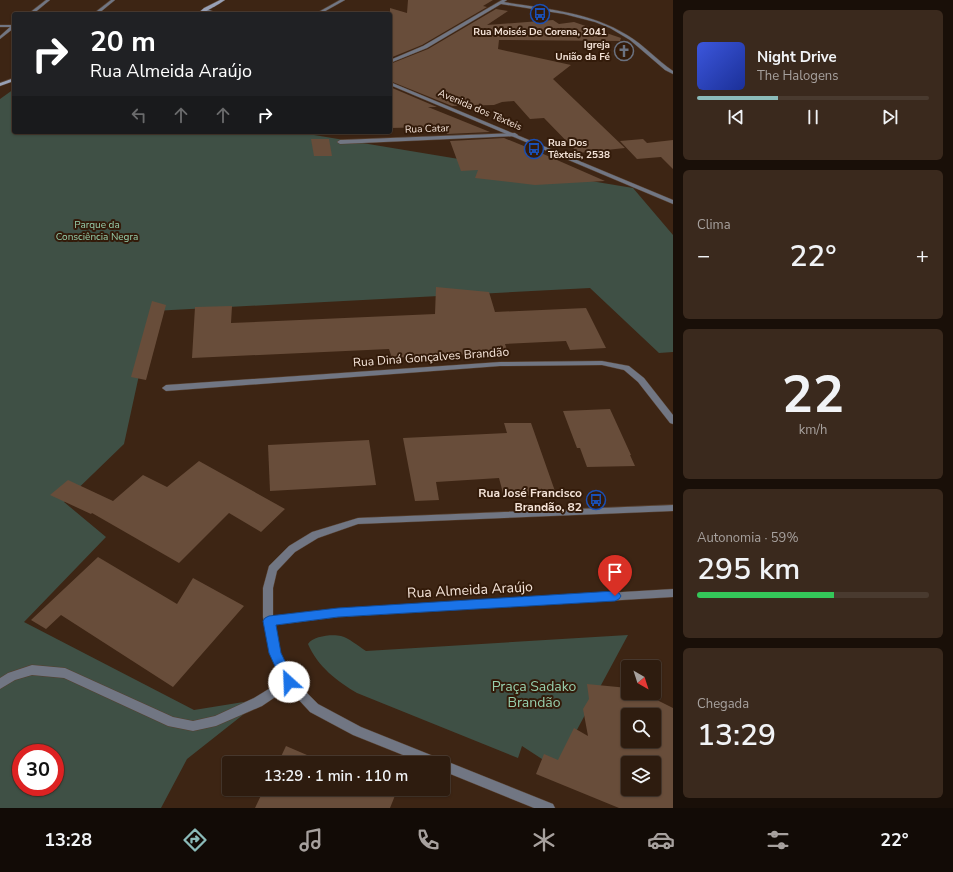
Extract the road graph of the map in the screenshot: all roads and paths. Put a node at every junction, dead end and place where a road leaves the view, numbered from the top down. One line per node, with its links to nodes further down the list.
1 (48, 0): 8 (street)
2 (112, 0): 9 (street)
3 (223, 0): 7 (main road)
4 (343, 0): 12 (street)
5 (505, 0): 6 (street)
6 (500, 3): 17 (street); 18 (street)
7 (205, 8): 10 (main road); 11 (street)
8 (33, 12)
9 (97, 12)
10 (201, 12)
11 (214, 12)
12 (321, 12)
13 (0, 26): 14 (street)
14 (12, 26)
15 (12, 28): 16 (street)
16 (0, 38)
17 (392, 61)
18 (673, 73)
19 (12, 80): 21 (main road)
20 (392, 83): 22 (street, Avenida dos Têxteis)
21 (0, 86)
22 (515, 135): 23 (street, Rua Catar); 24 (street, Avenida dos Têxteis)
23 (340, 142)
24 (673, 202)
25 (166, 388): 26 (street, Rua Diná Gonçalves Brandão)
26 (673, 421)
27 (673, 508): 29 (street)
28 (673, 593): 29 (street, Rua Almeida Araújo)
29 (269, 621): 30 (street)
30 (289, 682): 31 (street); 32 (street)
31 (0, 684)
32 (420, 756)
33 (450, 768): 34 (street)
34 (549, 808)

